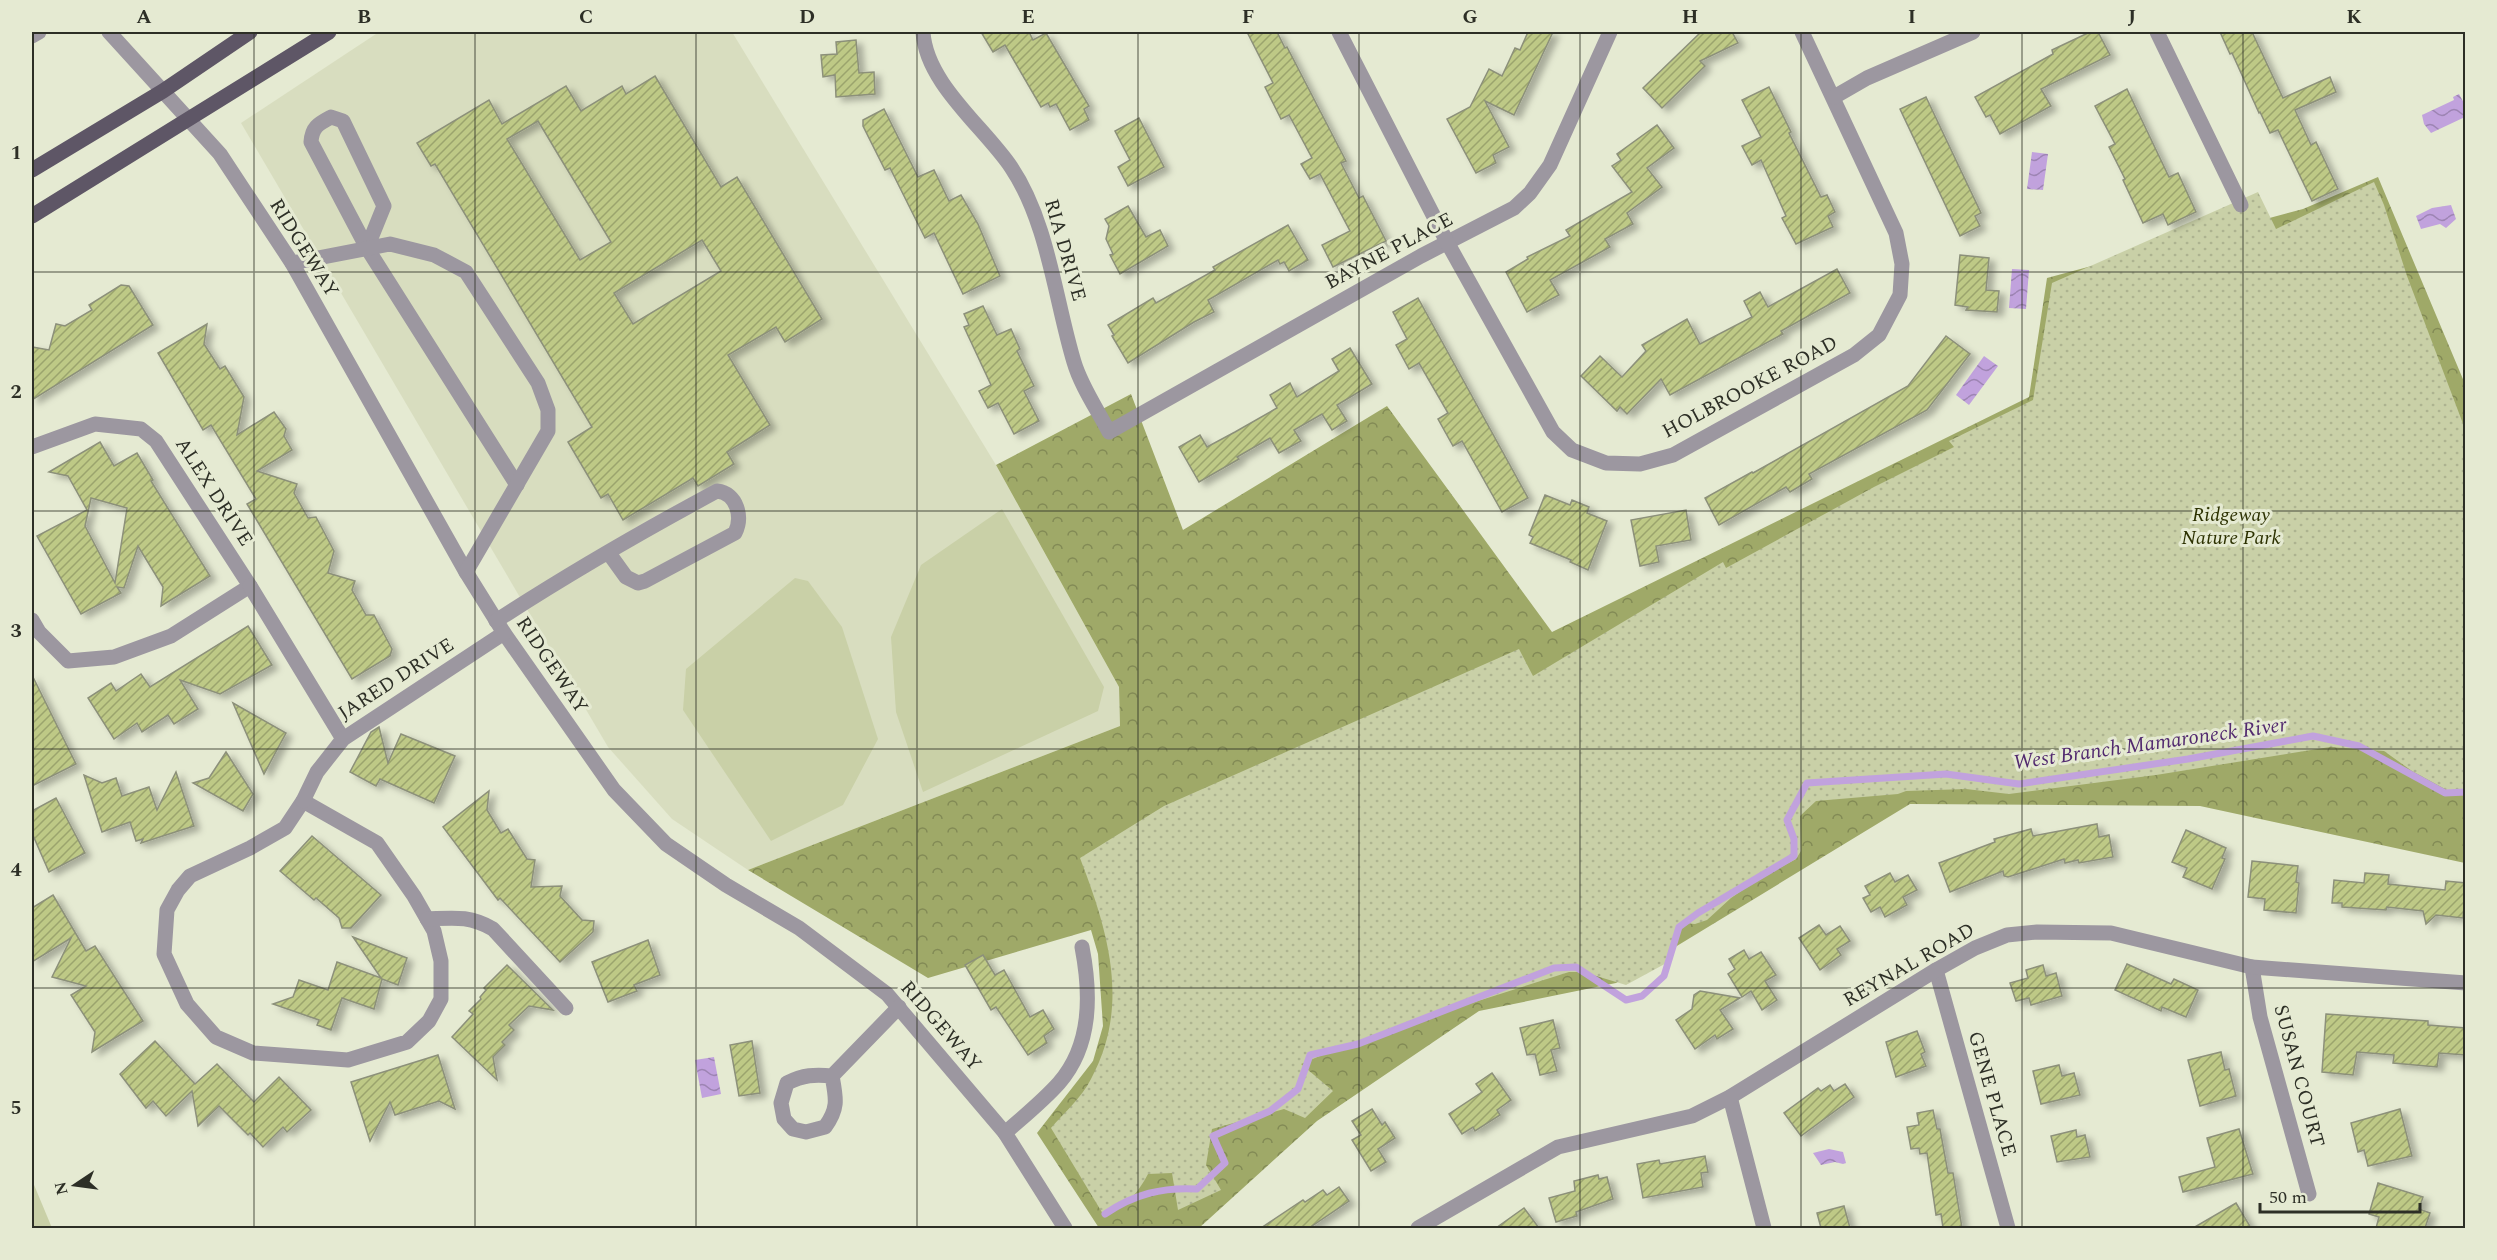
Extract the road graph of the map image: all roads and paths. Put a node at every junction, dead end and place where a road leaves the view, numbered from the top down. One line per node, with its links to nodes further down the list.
1 (39, 32): 11 (street)
2 (109, 32): 12 (street, RIDGEWAY)
3 (250, 32): 12 (main road)
4 (329, 32): 14 (main road)
5 (923, 32): 21 (street, RIA DRIVE)
6 (1339, 32): 18 (street, HOLBROOKE ROAD)
7 (1610, 32): 18 (street, BAYNE PLACE)
8 (1802, 32): 13 (street, HOLBROOKE ROAD)
9 (1973, 32): 13 (street)
10 (2157, 32): 16 (street)
11 (32, 36)
12 (162, 91): 14 (street, RIDGEWAY); 15 (main road)
13 (1834, 97): 18 (street, HOLBROOKE ROAD)
14 (189, 119): 17 (main road); 20 (street, RIDGEWAY)
15 (32, 170)
16 (2241, 205)
17 (32, 216)
18 (1448, 242): 21 (street, BAYNE PLACE)
19 (367, 248): 19 (street); 20 (street); 23 (street); 23 (street)
20 (292, 264): 25 (street, RIDGEWAY)
21 (1108, 432)
22 (32, 447): 26 (street, ALEX DRIVE)
23 (517, 484): 25 (street)
24 (608, 552): 24 (street, JARED DRIVE); 28 (street, JARED DRIVE)
25 (466, 572): 28 (street, RIDGEWAY)
26 (250, 586): 27 (street); 29 (street, ALEX DRIVE)
27 (32, 620)
28 (500, 627): 29 (street, JARED DRIVE); 36 (street, RIDGEWAY)
29 (343, 740): 30 (street, JARED DRIVE)
30 (303, 801): 31 (street, JARED DRIVE); 31 (street, JARED DRIVE)
31 (426, 919): 37 (street)
32 (1082, 947): 40 (street)
33 (2252, 967): 34 (street, REYNAL ROAD); 35 (street, REYNAL ROAD); 41 (street, SUSAN COURT)
34 (1936, 970): 39 (street, REYNAL ROAD); 45 (street, GENE PLACE)
35 (2466, 983)
36 (899, 1007): 38 (street); 40 (street, RIDGEWAY)
37 (566, 1008)
38 (832, 1076)
39 (1730, 1097): 43 (street, REYNAL ROAD); 44 (street)
40 (1005, 1133): 42 (street, RIDGEWAY)
41 (2309, 1194)
42 (1065, 1228)
43 (1418, 1228)
44 (1764, 1228)
45 (2008, 1228)

